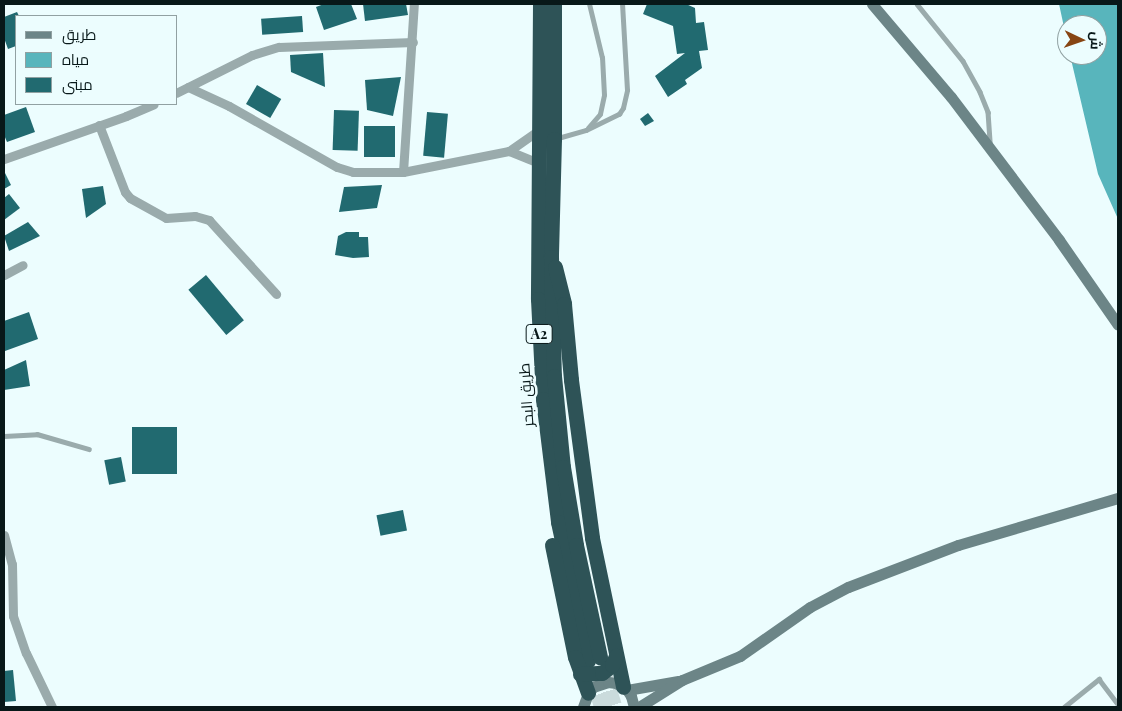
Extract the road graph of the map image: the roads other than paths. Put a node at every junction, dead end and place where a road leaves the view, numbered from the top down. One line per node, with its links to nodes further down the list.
1 (414, 4): 8 (street)
2 (540, 4): 14 (highway, طريق البحر / A2)
3 (554, 4): 15 (highway, طريق البحر / A2)
4 (589, 4): 13 (lane)
5 (622, 4): 13 (lane)
6 (872, 4): 16 (main road)
7 (917, 4): 16 (lane)
8 (413, 42): 9 (street); 20 (street)
9 (188, 87): 10 (street); 20 (street)
10 (178, 92)
11 (151, 105): 12 (street)
12 (99, 125): 18 (street); 24 (street)
13 (586, 130): 15 (lane)
14 (538, 131): 17 (street); 19 (highway, طريق البحر / A2)
15 (554, 139): 21 (highway, طريق البحر / A2)
16 (989, 147): 25 (main road)
17 (509, 150): 19 (street); 20 (street)
18 (4, 159)
19 (538, 163): 32 (highway, طريق البحر / A2)
20 (403, 172)
21 (550, 257): 31 (highway); 32 (highway, طريق البحر / A2)
22 (24, 266): 23 (street)
23 (4, 275)
24 (276, 294)
25 (1118, 325)
26 (4, 436): 27 (lane)
27 (89, 449)
28 (1118, 498): 33 (main road)
29 (4, 535): 30 (street)
30 (8, 595): 37 (street)
31 (616, 656): 32 (highway); 34 (highway)
32 (589, 664): 35 (highway)
33 (682, 680): 34 (main road); 39 (main road)
34 (625, 688): 35 (main road); 38 (main road)
35 (584, 704)
36 (1118, 704): 40 (lane)
37 (52, 707)
38 (634, 707)
39 (638, 707)
40 (1064, 707)

